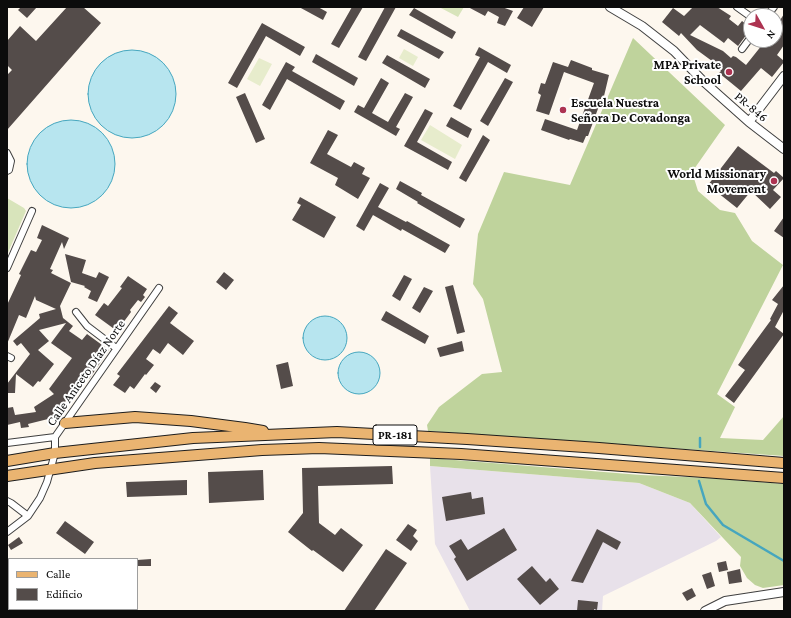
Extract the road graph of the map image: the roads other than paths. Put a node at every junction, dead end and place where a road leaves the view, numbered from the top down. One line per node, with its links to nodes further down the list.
1 (610, 7): 3 (street, PR-846 / PR-846)
2 (784, 76): 3 (street)
3 (749, 122): 4 (street, PR-846 / PR-846)
4 (784, 149)
5 (7, 153): 6 (street)
6 (7, 171)
7 (32, 211): 8 (street)
8 (7, 268)
9 (159, 288): 11 (street, Calle Aniceto Díaz Norte)
10 (76, 312): 11 (street)
11 (116, 348): 12 (street, Calle Aniceto Díaz Norte)
12 (65, 423): 13 (main road); 14 (street, Calle Aniceto Díaz Norte)
13 (279, 435): 16 (main road, PR-181); 18 (main road, PR-181)
14 (55, 437): 15 (street); 16 (street, Calle Aniceto Díaz Norte)
15 (7, 443)
16 (56, 453): 17 (main road, PR-181); 19 (street, Calle Aniceto Díaz Norte)
17 (7, 461)
18 (784, 463)
19 (50, 469): 20 (main road, PR-181); 21 (main road, PR-181); 23 (street, Calle Aniceto Díaz Norte)
20 (7, 476)
21 (784, 478)
22 (7, 501): 23 (street)
23 (28, 516): 24 (street, Calle Aniceto Díaz Norte)
24 (7, 532)
25 (784, 592): 26 (street)
26 (705, 611)

